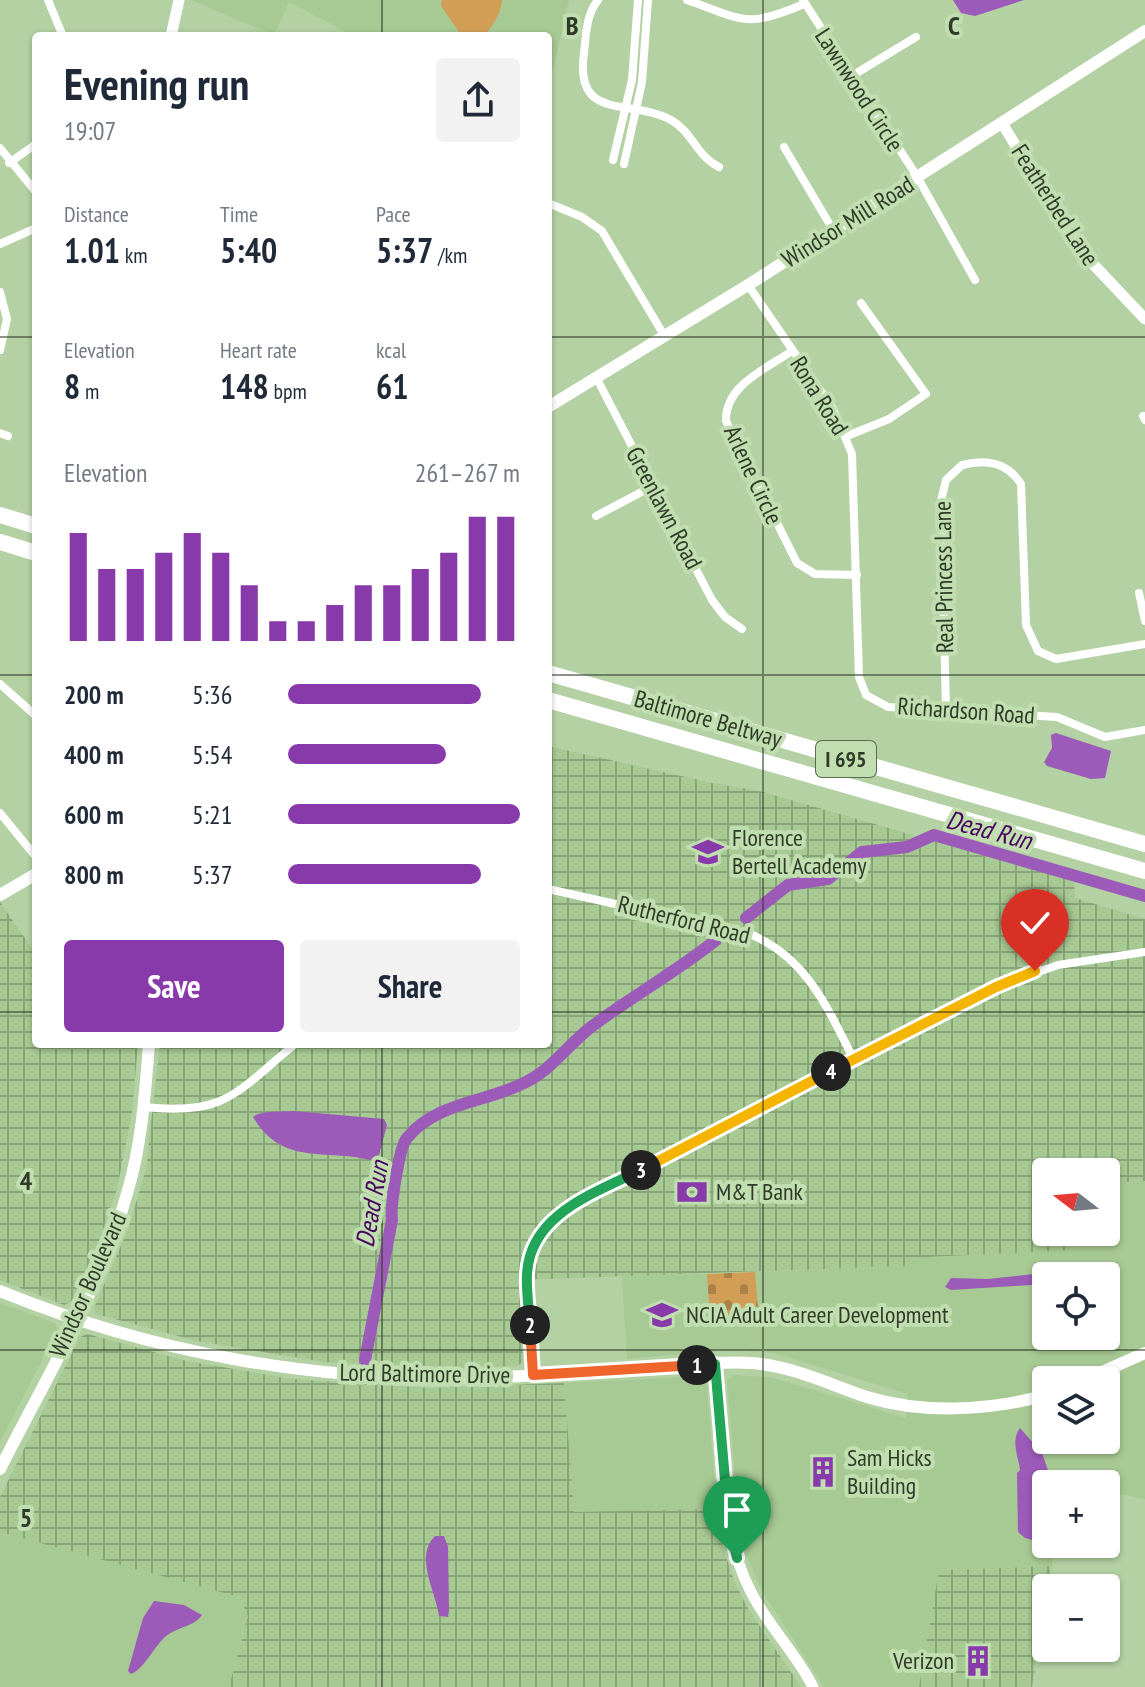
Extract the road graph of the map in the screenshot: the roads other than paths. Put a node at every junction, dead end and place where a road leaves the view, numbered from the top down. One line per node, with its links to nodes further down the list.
1 (48, 0): 9 (street)
2 (179, 0): 10 (street)
3 (598, 0): 13 (street)
4 (638, 0): 13 (street)
5 (648, 0): 14 (street)
6 (687, 0): 7 (street)
7 (803, 2): 12 (street, Lawnwood Circle)
8 (1145, 31): 15 (main road, Windsor Mill Road)
9 (61, 32)
10 (172, 32)
11 (916, 37): 12 (street)
12 (850, 77): 23 (street, Lawnwood Circle)
13 (627, 108): 14 (street); 19 (street)
14 (638, 110): 21 (street); 22 (street)
15 (1002, 123): 23 (main road, Windsor Mill Road); 33 (street, Featherbed Lane)
16 (32, 147): 20 (street)
17 (784, 147): 27 (street)
18 (0, 148): 20 (street)
19 (613, 160)
20 (9, 163): 24 (street)
21 (624, 164)
22 (719, 167)
23 (918, 178): 27 (main road, Windsor Mill Road); 29 (street, Lawnwood Circle)
24 (32, 188)
25 (552, 205): 34 (street)
26 (32, 230): 28 (street)
27 (833, 230): 30 (main road, Windsor Mill Road)
28 (0, 244)
29 (975, 280)
30 (748, 285): 34 (main road, Windsor Mill Road); 36 (street, Rona Road)
31 (0, 292): 35 (street)
32 (861, 303): 39 (street)
33 (1145, 319)
34 (665, 337): 37 (main road, Windsor Mill Road)
35 (0, 350)
36 (792, 351): 39 (street, Rona Road); 46 (street, Arlene Circle)
37 (597, 379): 38 (main road, Windsor Mill Road); 40 (street, Greenlawn Road)
38 (552, 405)
39 (847, 436): 46 (street, Rona Road)
40 (653, 486): 42 (street); 50 (street, Greenlawn Road)
41 (0, 515): 43 (highway)
42 (596, 516)
43 (32, 525)
44 (0, 542): 45 (highway)
45 (32, 552)
46 (857, 575): 48 (street, Rona Road)
47 (1139, 593): 49 (street)
48 (858, 614): 55 (street, Richardson Road)
49 (1145, 621)
50 (742, 629)
51 (1145, 644): 55 (street, Real Princess Lane)
52 (552, 674): 59 (highway, Baltimore Beltway / I 695)
53 (0, 684): 56 (street)
54 (552, 701): 61 (highway, Baltimore Beltway / I 695)
55 (946, 710): 57 (street, Richardson Road)
56 (32, 712)
57 (1145, 730)
58 (0, 813): 60 (street)
59 (1145, 844)
60 (32, 852)
61 (1145, 871)
62 (32, 876): 64 (main road)
63 (552, 890): 68 (street, Rutherford Road)
64 (0, 895)
65 (1145, 952): 68 (street)
66 (149, 1048): 69 (main road, Windsor Boulevard)
67 (290, 1048): 69 (street)
68 (854, 1060): 75 (street)
69 (144, 1107): 71 (main road, Windsor Boulevard)
70 (0, 1291): 71 (main road, Lord Baltimore Drive)
71 (76, 1318): 75 (main road, Lord Baltimore Drive); 77 (main road, Windsor Boulevard)
72 (1145, 1353): 74 (main road)
73 (715, 1364): 75 (main road, Lord Baltimore Drive); 76 (main road, Lord Baltimore Drive); 78 (street)
74 (1116, 1366)
75 (533, 1375)
76 (1032, 1398)
77 (0, 1469)
78 (813, 1687)

